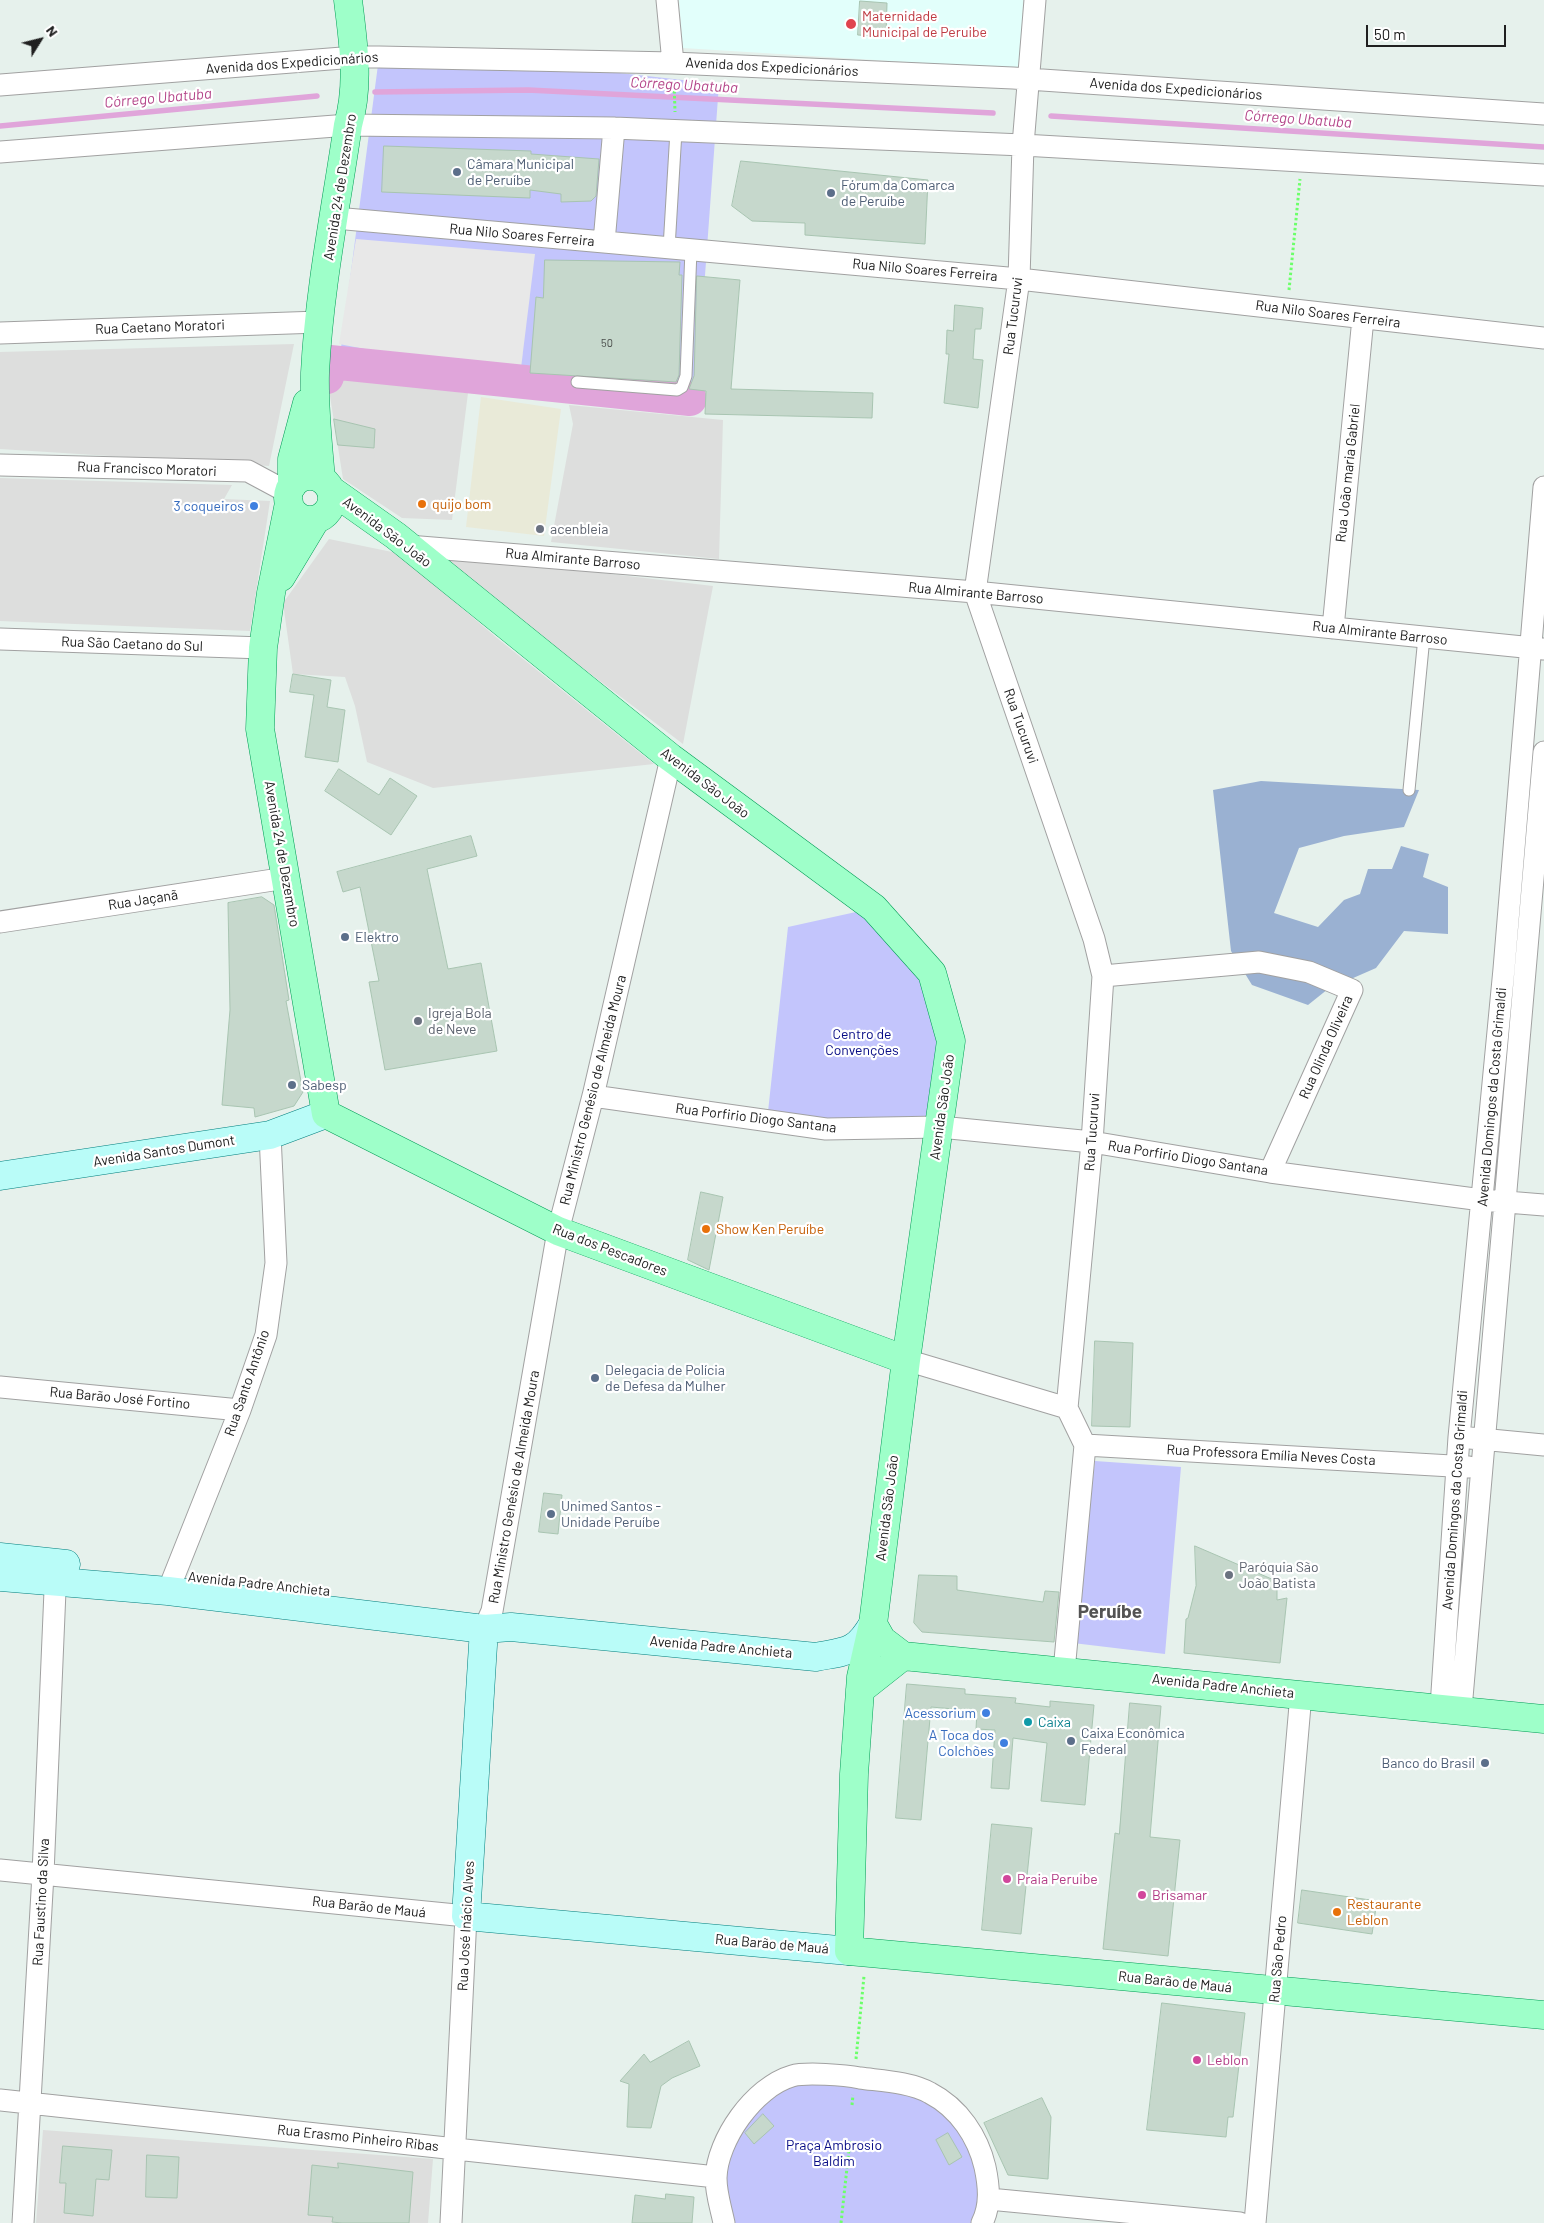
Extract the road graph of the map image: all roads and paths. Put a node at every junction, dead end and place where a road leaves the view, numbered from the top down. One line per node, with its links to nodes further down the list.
1 (348, 0): 4 (main road, Avenida 24 de Dezembro)
2 (667, 0): 5 (street)
3 (1034, 0): 6 (street, Rua Tucuruvi)
4 (355, 57): 5 (street, Avenida dos Expedicionários); 7 (street, Avenida dos Expedicionários); 9 (main road, Avenida 24 de Dezembro)
5 (674, 69): 6 (street, Avenida dos Expedicionários); 10 (path)
6 (1027, 79): 8 (street, Avenida dos Expedicionários); 12 (street, Rua Tucuruvi)
7 (0, 85)
8 (1544, 114)
9 (348, 125): 11 (street); 13 (street); 16 (main road, Avenida 24 de Dezembro)
10 (676, 125): 11 (street); 12 (street); 18 (lane)
11 (614, 128): 17 (street)
12 (1023, 145): 14 (street); 20 (street, Rua Tucuruvi)
13 (0, 152)
14 (1302, 161): 15 (street); 21 (path)
15 (1544, 175)
16 (335, 218): 17 (street, Rua Nilo Soares Ferreira); 23 (main road, Avenida 24 de Dezembro)
17 (604, 242): 18 (street, Rua Nilo Soares Ferreira)
18 (669, 248): 19 (street, Rua Nilo Soares Ferreira)
19 (691, 250): 20 (street, Rua Nilo Soares Ferreira); 27 (lane)
20 (1019, 279): 21 (street, Rua Nilo Soares Ferreira); 34 (street, Rua Tucuruvi)
21 (1288, 310): 22 (street, Rua Nilo Soares Ferreira)
22 (1363, 318): 25 (street, Rua Nilo Soares Ferreira); 36 (street, Rua João maria Gabriel)
23 (319, 322): 24 (street, Rua Caetano Moratori); 26 (main road, Avenida 24 de Dezembro)
24 (0, 333)
25 (1544, 338)
26 (315, 375): 29 (main road, Avenida 24 de Dezembro); 31 (main road, Avenida 24 de Dezembro)
27 (577, 382)
28 (0, 465): 31 (street, Rua Francisco Moratori)
29 (326, 485): 31 (main road); 32 (main road); 33 (main road, Avenida São João)
30 (1544, 487): 40 (street, Avenida Domingos da Costa Grimaldi)
31 (290, 494): 32 (main road); 35 (main road, Avenida 24 de Dezembro)
32 (320, 518): 33 (main road); 35 (main road, Avenida 24 de Dezembro)
33 (402, 541): 34 (street, Rua Almirante Barroso); 42 (main road, Avenida São João)
34 (976, 592): 36 (street, Rua Almirante Barroso); 47 (street, Rua Tucuruvi)
35 (271, 594): 39 (main road, Avenida 24 de Dezembro)
36 (1333, 628): 37 (street, Rua Almirante Barroso)
37 (1424, 636): 40 (street, Rua Almirante Barroso); 43 (lane)
38 (0, 639): 39 (street, Rua São Caetano do Sul)
39 (263, 648): 44 (main road, Avenida 24 de Dezembro)
40 (1537, 649): 46 (street, Avenida Domingos da Costa Grimaldi)
41 (1544, 752): 46 (street, Avenida Domingos da Costa Grimaldi)
42 (671, 758): 48 (street, Rua Ministro Genésio de Almeida Moura); 50 (main road, Avenida São João)
43 (1410, 790)
44 (286, 878): 45 (street, Rua Jaçanã); 49 (main road, Avenida 24 de Dezembro)
45 (0, 922)
46 (1524, 971): 55 (street, Avenida Domingos da Costa Grimaldi); 56 (street, Avenida Domingos da Costa Grimaldi)
47 (1103, 976): 52 (street, Rua Tucuruvi); 53 (street, Rua Olinda Oliveira)
48 (593, 1096): 50 (street, Rua Porfirio Diogo Santana); 58 (street, Rua Ministro Genésio de Almeida Moura)
49 (326, 1114): 51 (main road, Avenida Santos Dumont); 58 (main road, Rua dos Pescadores)
50 (940, 1127): 52 (street, Rua Porfirio Diogo Santana); 59 (main road, Avenida São João)
51 (270, 1135): 54 (main road, Avenida Santos Dumont); 62 (street, Rua Santo Antônio)
52 (1092, 1142): 53 (street, Rua Porfirio Diogo Santana); 61 (street, Rua Tucuruvi)
53 (1270, 1172): 55 (street, Rua Porfirio Diogo Santana)
54 (0, 1176)
55 (1482, 1200): 56 (street, Rua Porfirio Diogo Santana); 63 (street, Avenida Domingos da Costa Grimaldi)
56 (1506, 1202): 57 (street, Rua Porfirio Diogo Santana); 64 (street, Avenida Domingos da Costa Grimaldi)
57 (1544, 1205)
58 (558, 1231): 59 (main road, Rua dos Pescadores); 73 (street, Rua Ministro Genésio de Almeida Moura)
59 (906, 1360): 61 (street); 74 (main road, Avenida São João)
60 (0, 1387): 62 (street, Rua Barão José Fortino)
61 (1068, 1408): 65 (street, Rua Tucuruvi)
62 (240, 1410): 72 (street, Rua Santo Antônio)
63 (1459, 1437): 64 (street); 67 (street, Avenida Domingos da Costa Grimaldi)
64 (1483, 1439): 66 (street); 68 (street, Avenida Domingos da Costa Grimaldi)
65 (1085, 1445): 67 (street, Rua Professora Emília Neves Costa); 76 (street)
66 (1544, 1445)
67 (1456, 1465): 68 (street, Rua Professora Emília Neves Costa); 79 (street, Avenida Domingos da Costa Grimaldi)
68 (1480, 1469): 79 (street, Avenida Domingos da Costa Grimaldi)
69 (0, 1557): 70 (main road, Avenida Padre Anchieta)
70 (56, 1572): 71 (main road, Avenida Padre Anchieta); 72 (main road, Avenida Padre Anchieta); 82 (street, Rua Faustino da Silva)
71 (0, 1577)
72 (171, 1583): 73 (main road, Avenida Padre Anchieta)
73 (496, 1622): 74 (main road, Avenida Padre Anchieta); 83 (main road, Rua José Inácio Alves)
74 (873, 1624): 75 (main road); 77 (main road, Avenida São João)
75 (903, 1656): 76 (main road, Avenida Padre Anchieta); 77 (main road)
76 (1064, 1671): 78 (main road, Avenida Padre Anchieta)
77 (860, 1690): 84 (main road, Avenida São João)
78 (1301, 1694): 79 (main road, Avenida Padre Anchieta); 85 (street, Rua São Pedro)
79 (1451, 1708): 80 (main road, Avenida Padre Anchieta)
80 (1544, 1719)
81 (0, 1870): 82 (street, Rua Barão de Mauá)
82 (43, 1874): 83 (street, Rua Barão de Mauá); 89 (street, Rua Faustino da Silva)
83 (466, 1916): 84 (main road, Rua Barão de Mauá); 92 (street, Rua José Inácio Alves)
84 (858, 1952): 85 (main road, Rua Barão de Mauá); 87 (path)
85 (1275, 1992): 86 (main road, Rua Barão de Mauá); 101 (street, Rua São Pedro)
86 (1544, 2015)
87 (854, 2077): 90 (path); 93 (street); 94 (street)
88 (0, 2100): 89 (street, Rua Erasmo Pinheiro Ribas)
89 (29, 2104): 92 (street, Rua Erasmo Pinheiro Ribas); 95 (street, Rua Faustino da Silva)
90 (852, 2105)
91 (850, 2140): 98 (path)
92 (456, 2148): 93 (street, Rua Erasmo Pinheiro Ribas); 96 (street, Rua José Inácio Alves)
93 (716, 2176): 97 (street)
94 (989, 2199): 99 (street); 100 (street)
95 (23, 2223)
96 (451, 2223)
97 (724, 2223)
98 (842, 2223)
99 (982, 2223)
100 (1240, 2223)
101 (1255, 2223)

